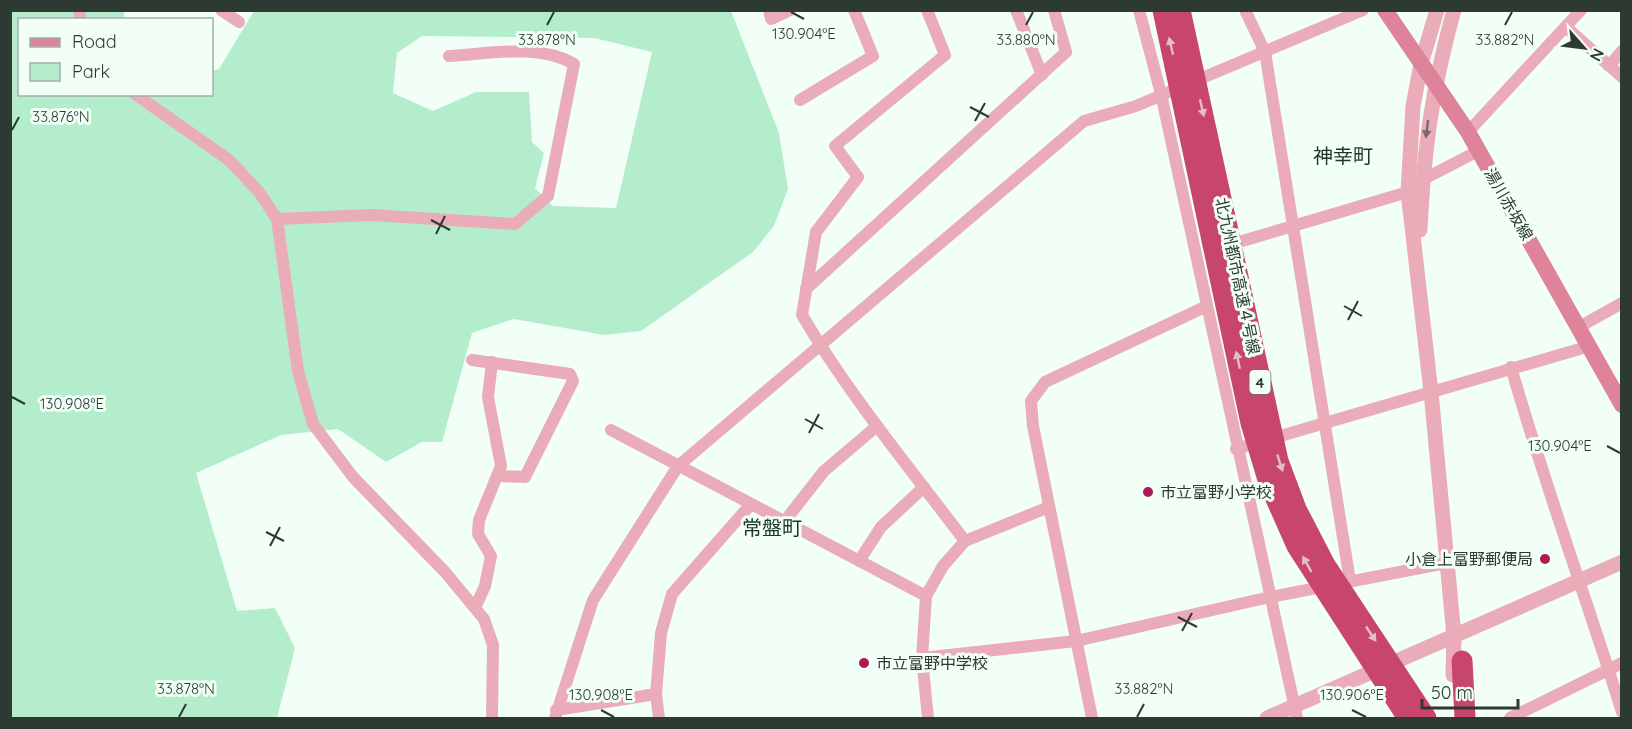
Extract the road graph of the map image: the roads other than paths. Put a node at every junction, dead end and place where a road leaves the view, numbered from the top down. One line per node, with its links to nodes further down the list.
1 (221, 10): 17 (street)
2 (769, 10): 3 (street)
3 (790, 10)
4 (855, 10): 29 (street)
5 (927, 10): 38 (street)
6 (1016, 10): 24 (street)
7 (1054, 10): 24 (street)
8 (1139, 10): 27 (street)
9 (1163, 10): 85 (highway, 北九州都市高速４号線 / 4, one-way to 9, bridge)
10 (1180, 10): 87 (highway, 北九州都市高速４号線 / 4, one-way to 87, bridge)
11 (1245, 10): 20 (street)
12 (1363, 10): 20 (street)
13 (1385, 10): 22 (main road, 湯川赤坂線)
14 (1437, 10): 22 (street)
15 (1454, 10): 26 (street)
16 (1581, 10): 18 (street)
17 (239, 22)
18 (1567, 28): 23 (street); 30 (street)
19 (1622, 51): 23 (street)
20 (1265, 52): 27 (street); 35 (street)
21 (449, 57): 34 (street)
22 (1421, 64): 26 (main road, 湯川赤坂線); 33 (street)
23 (1609, 66): 25 (street)
24 (1042, 75): 38 (street)
25 (1622, 77)
26 (1434, 82): 30 (main road, 湯川赤坂線); 32 (street, one-way to 32)
27 (1161, 94): 36 (street); 43 (street)
28 (138, 96): 34 (street)
29 (800, 100)
30 (1468, 132): 31 (main road, 湯川赤坂線)
31 (1478, 151): 32 (street); 41 (main road, 湯川赤坂線)
32 (1422, 180): 37 (street)
33 (1408, 192): 35 (street); 37 (street)
34 (277, 219): 67 (street)
35 (1292, 226): 36 (street); 49 (street)
36 (1195, 254): 40 (street)
37 (1418, 266): 47 (street)
38 (806, 289): 43 (street)
39 (1622, 303): 41 (street)
40 (1207, 306): 52 (street); 57 (street)
41 (1579, 327): 42 (main road, 湯川赤坂線)
42 (1590, 346): 46 (street); 48 (main road, 湯川赤坂線)
43 (820, 347): 50 (street); 53 (street)
44 (472, 360): 45 (street)
45 (492, 362): 54 (street); 54 (street)
46 (1511, 367): 47 (street); 63 (street)
47 (1431, 392): 49 (street); 62 (street)
48 (1622, 405)
49 (1323, 423): 52 (street); 64 (street)
50 (877, 426): 55 (street); 58 (street)
51 (611, 430): 53 (street)
52 (1236, 449): 66 (street)
53 (678, 466): 56 (street); 78 (street)
54 (499, 476): 67 (street)
55 (924, 488): 59 (street); 60 (street)
56 (752, 504): 58 (street); 75 (street)
57 (1049, 507): 59 (street); 69 (street)
58 (784, 522): 60 (street)
59 (965, 540): 65 (street)
60 (859, 561): 65 (street)
61 (1622, 562): 63 (street)
62 (1446, 563): 64 (street); 68 (street)
63 (1581, 579): 68 (street); 74 (street)
64 (1350, 581): 66 (street)
65 (926, 596): 70 (street)
66 (1270, 597): 69 (street); 76 (street)
67 (475, 608): 80 (street)
68 (1454, 636): 71 (street); 73 (street); 79 (street)
69 (1076, 641): 70 (street); 83 (street)
70 (922, 658): 82 (street)
71 (1462, 661): 79 (highway); 88 (street)
72 (1622, 663): 74 (street)
73 (1385, 666): 76 (street); 86 (street)
74 (1608, 670): 77 (street); 89 (street)
75 (656, 694): 78 (street); 81 (street)
76 (1296, 712): 84 (street)
77 (1622, 712)
78 (556, 714)
79 (1459, 716)
80 (492, 718)
81 (659, 718)
82 (928, 718)
83 (1092, 718)
84 (1267, 718)
85 (1408, 718)
86 (1417, 718)
87 (1426, 718)
88 (1474, 718)
89 (1510, 718)

